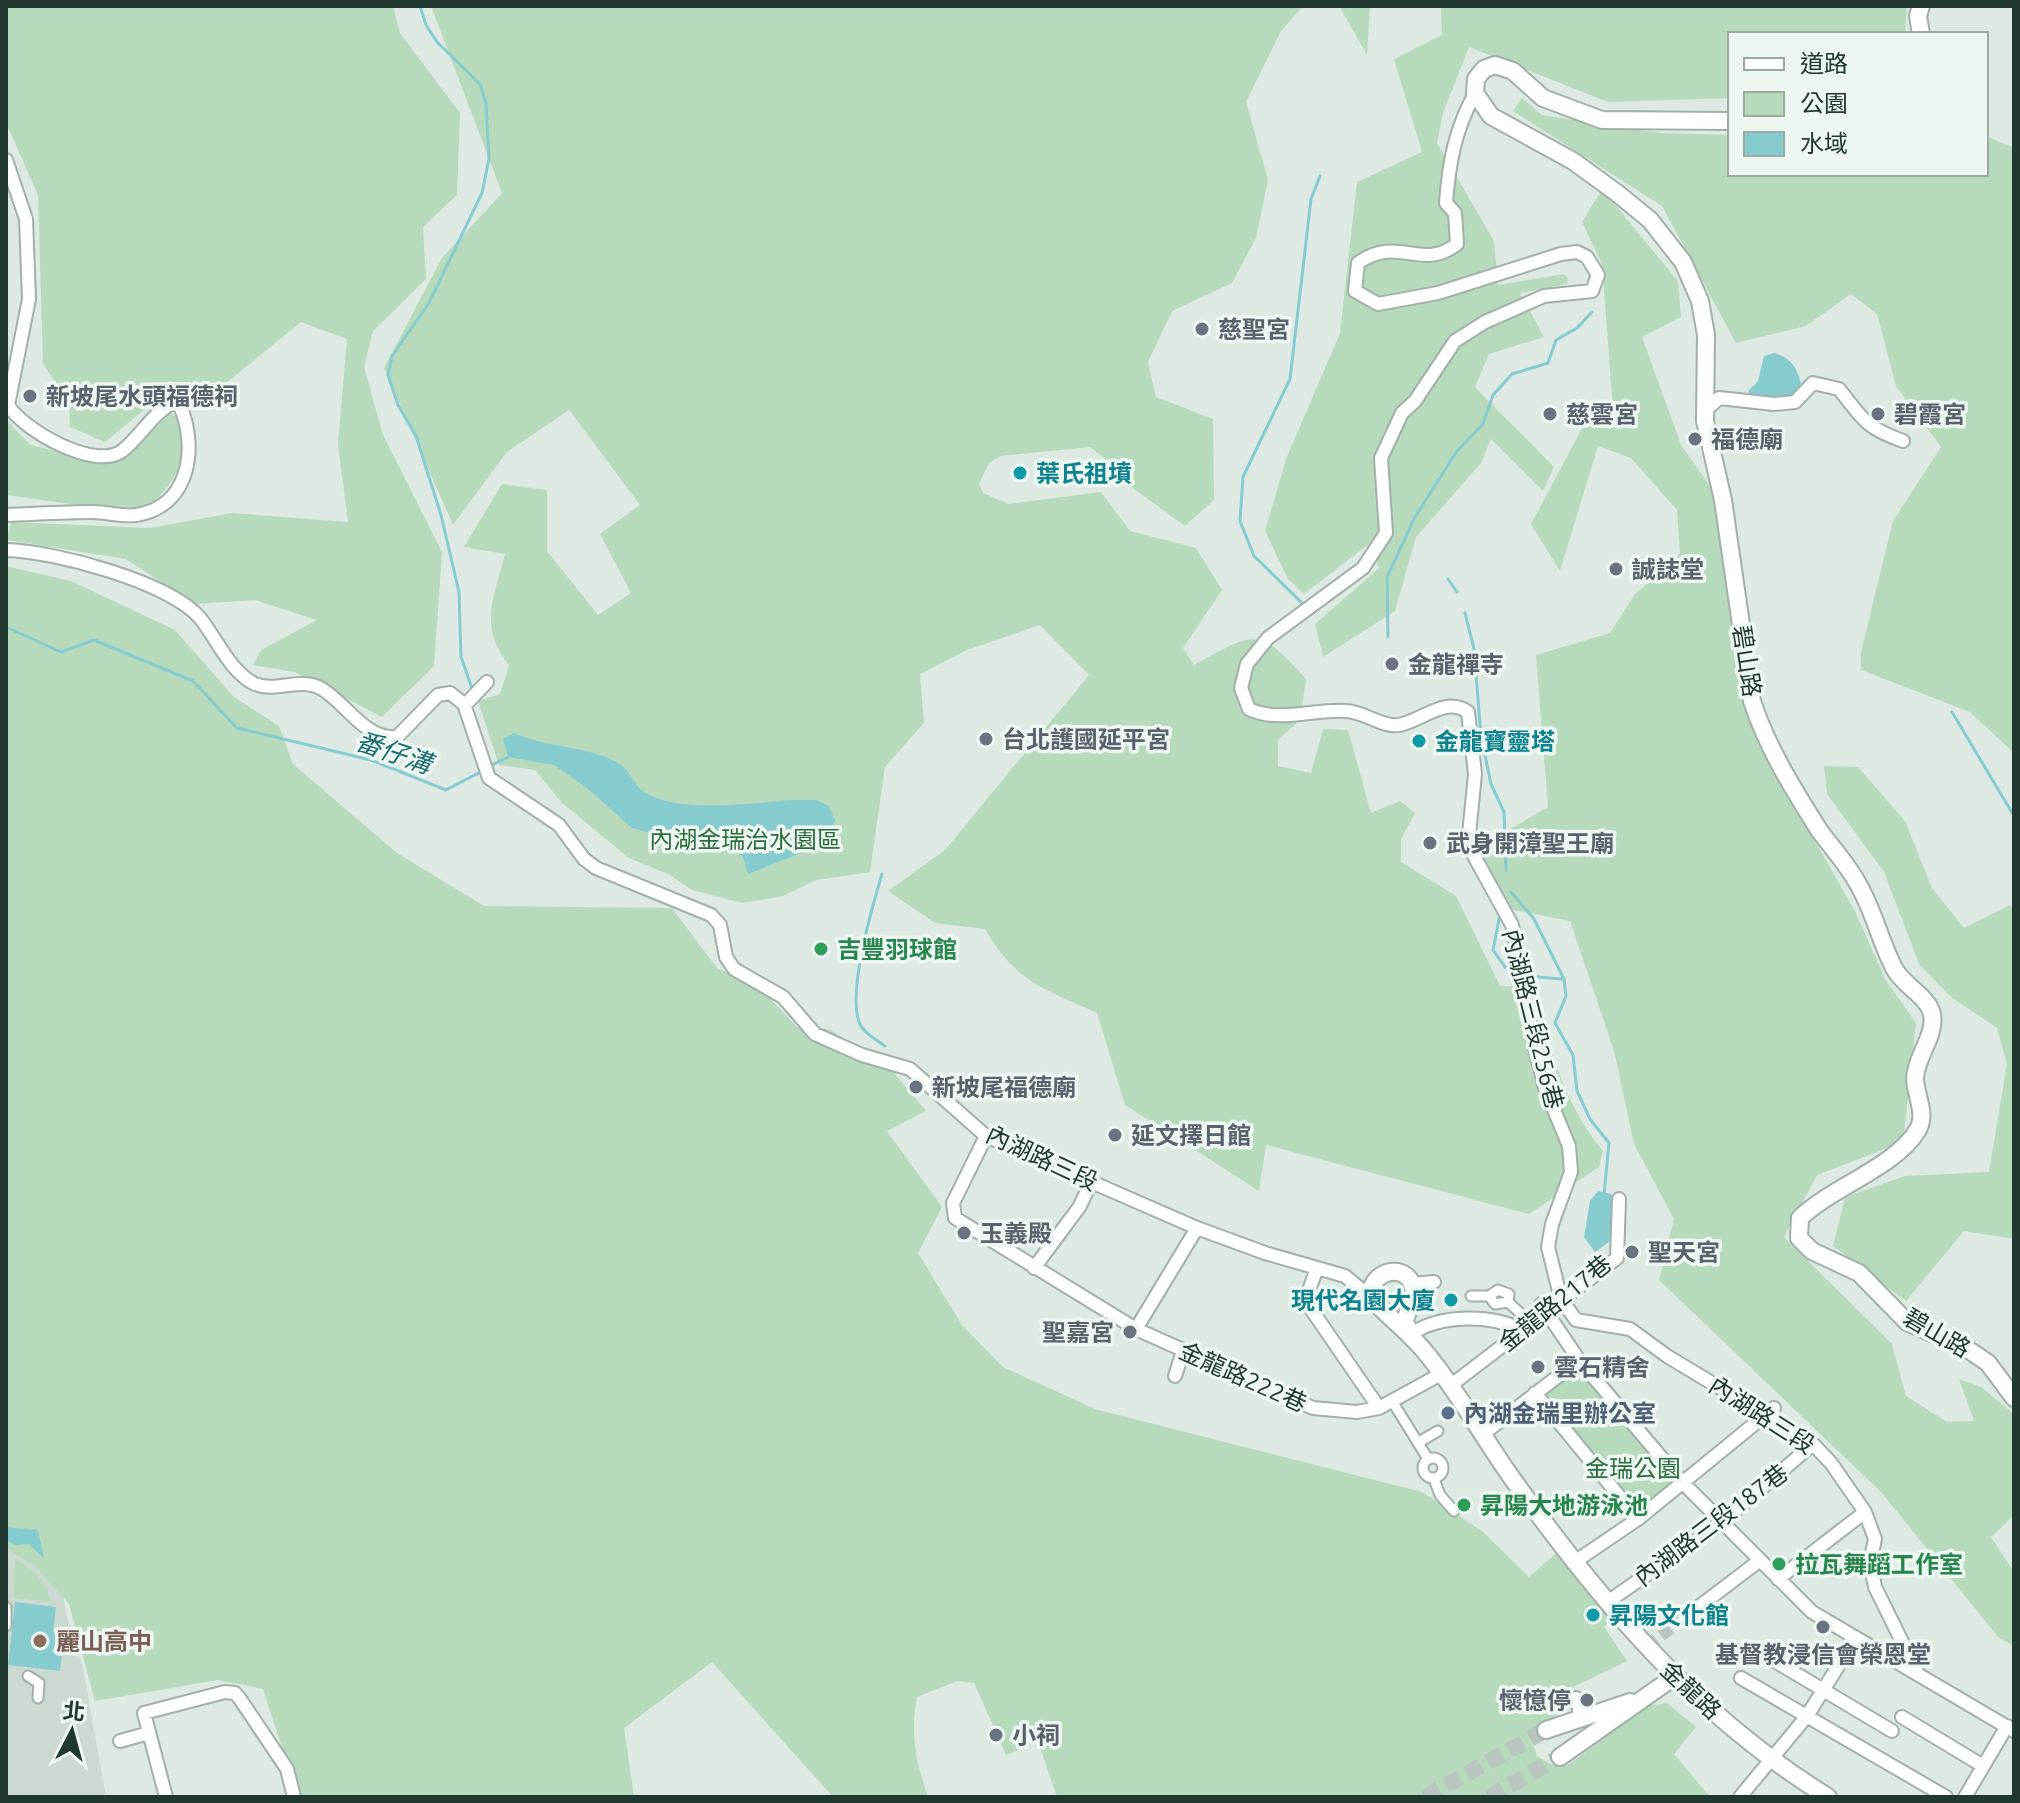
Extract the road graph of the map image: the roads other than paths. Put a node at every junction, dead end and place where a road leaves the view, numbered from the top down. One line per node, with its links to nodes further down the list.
1 (1921, 6): 2 (street)
2 (1921, 32)
3 (1475, 93): 4 (street); 6 (street, 碧山路); 22 (street, 內湖路三段256巷)
4 (1728, 121)
5 (6, 160): 8 (street)
6 (1704, 412): 7 (street); 34 (street, 碧山路)
7 (1903, 441)
8 (6, 515)
9 (6, 550): 11 (street)
10 (487, 682): 11 (street)
11 (465, 705): 12 (street, 內湖路三段)
12 (986, 1136): 13 (street, 內湖路三段); 16 (street, 金龍路222巷)
13 (1091, 1182): 15 (street, 內湖路三段); 16 (street)
14 (1619, 1199): 22 (street, 金龍路217巷)
15 (1197, 1228): 17 (street, 內湖路三段); 26 (street)
16 (1034, 1268): 26 (street, 金龍路222巷)
17 (1317, 1268): 21 (street, 內湖路三段); 36 (street)
18 (1434, 1282): 19 (street)
19 (1412, 1284): 21 (street); 28 (street)
20 (1471, 1296): 25 (street)
21 (1370, 1297): 28 (street, 金龍路)
22 (1561, 1299): 23 (street, 金龍路217巷); 24 (street)
23 (1543, 1308): 25 (street, 金龍路217巷); 27 (street)
24 (1576, 1320): 27 (street); 37 (street, 內湖路三段)
25 (1526, 1326): 28 (street); 32 (street, 金龍路217巷)
26 (1136, 1329): 29 (street, 金龍路222巷)
27 (1560, 1331): 30 (street)
28 (1411, 1334): 32 (street, 金龍路)
29 (1183, 1351): 31 (street); 36 (street, 金龍路222巷)
30 (1579, 1360): 33 (street); 44 (street)
31 (1175, 1376)
32 (1446, 1380): 35 (street, 金龍路222巷); 39 (street, 金龍路)
33 (1535, 1393): 39 (street); 47 (street)
34 (2014, 1398)
35 (1392, 1401): 36 (street, 金龍路222巷); 40 (street)
36 (1379, 1408)
37 (1769, 1412): 41 (street, 內湖路三段); 44 (street)
38 (1438, 1431): 40 (street)
39 (1482, 1435): 50 (street, 金龍路)
40 (1419, 1442): 42 (street)
41 (1813, 1444): 46 (street, 內湖路三段); 48 (street, 內湖路三段187巷)
42 (1428, 1459): 43 (street); 43 (street)
43 (1434, 1479): 45 (street)
44 (1683, 1483): 47 (street); 48 (street)
45 (1454, 1511)
46 (1865, 1512): 51 (street); 58 (street, 內湖路三段)
47 (1638, 1519): 50 (street)
48 (1721, 1523): 49 (street); 52 (street, 內湖路三段187巷)
49 (1759, 1561): 51 (street); 54 (street)
50 (1573, 1563): 52 (street, 金龍路)
51 (1778, 1579): 56 (street)
52 (1606, 1603): 60 (street, 金龍路)
53 (6, 1607): 55 (street)
54 (1684, 1618)
55 (6, 1626)
56 (1855, 1639): 58 (street); 62 (street)
57 (1768, 1657): 62 (street)
58 (1918, 1674): 69 (street)
59 (28, 1676): 63 (street)
60 (1674, 1677): 65 (street); 74 (street, 金龍路)
61 (1741, 1678): 66 (street)
62 (1823, 1690): 66 (street); 70 (street)
63 (38, 1698)
64 (1576, 1698): 68 (street)
65 (1640, 1699): 68 (street); 72 (street)
66 (1807, 1716): 74 (street); 81 (street)
67 (1902, 1717): 75 (street)
68 (1579, 1718): 72 (street); 72 (street)
69 (2010, 1729): 75 (street)
70 (1892, 1731)
71 (149, 1733): 73 (street); 77 (street); 78 (street)
72 (1588, 1740)
73 (120, 1741)
74 (1772, 1762): 79 (street); 80 (street, 金龍路)
75 (1983, 1766): 76 (street)
76 (1971, 1795)
77 (166, 1797)
78 (294, 1797)
79 (1740, 1797)
80 (1828, 1797)
81 (1946, 1797)

